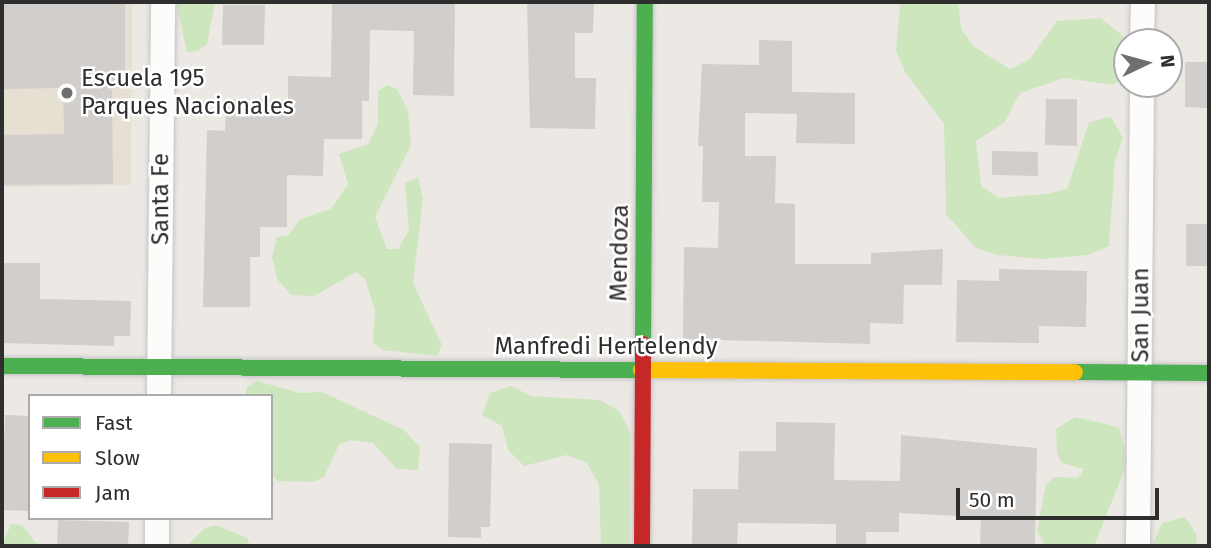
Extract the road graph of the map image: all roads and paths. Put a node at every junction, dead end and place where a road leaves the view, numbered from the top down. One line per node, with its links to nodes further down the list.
1 (163, 2): 7 (street, Santa Fe)
2 (645, 2): 8 (street, Mendoza)
3 (1143, 2): 4 (street)
4 (1142, 28)
5 (1142, 98): 9 (street, San Juan)
6 (2, 366): 7 (street, Manfredi Hertelendy)
7 (160, 367): 8 (street, Manfredi Hertelendy); 11 (street, Santa Fe)
8 (641, 370): 9 (street, Manfredi Hertelendy); 14 (street, Mendoza)
9 (1140, 373): 10 (street, Manfredi Hertelendy); 15 (street, San Juan)
10 (1209, 373)
11 (159, 394)
12 (157, 520): 13 (street)
13 (157, 546)
14 (642, 546)
15 (1138, 546)

